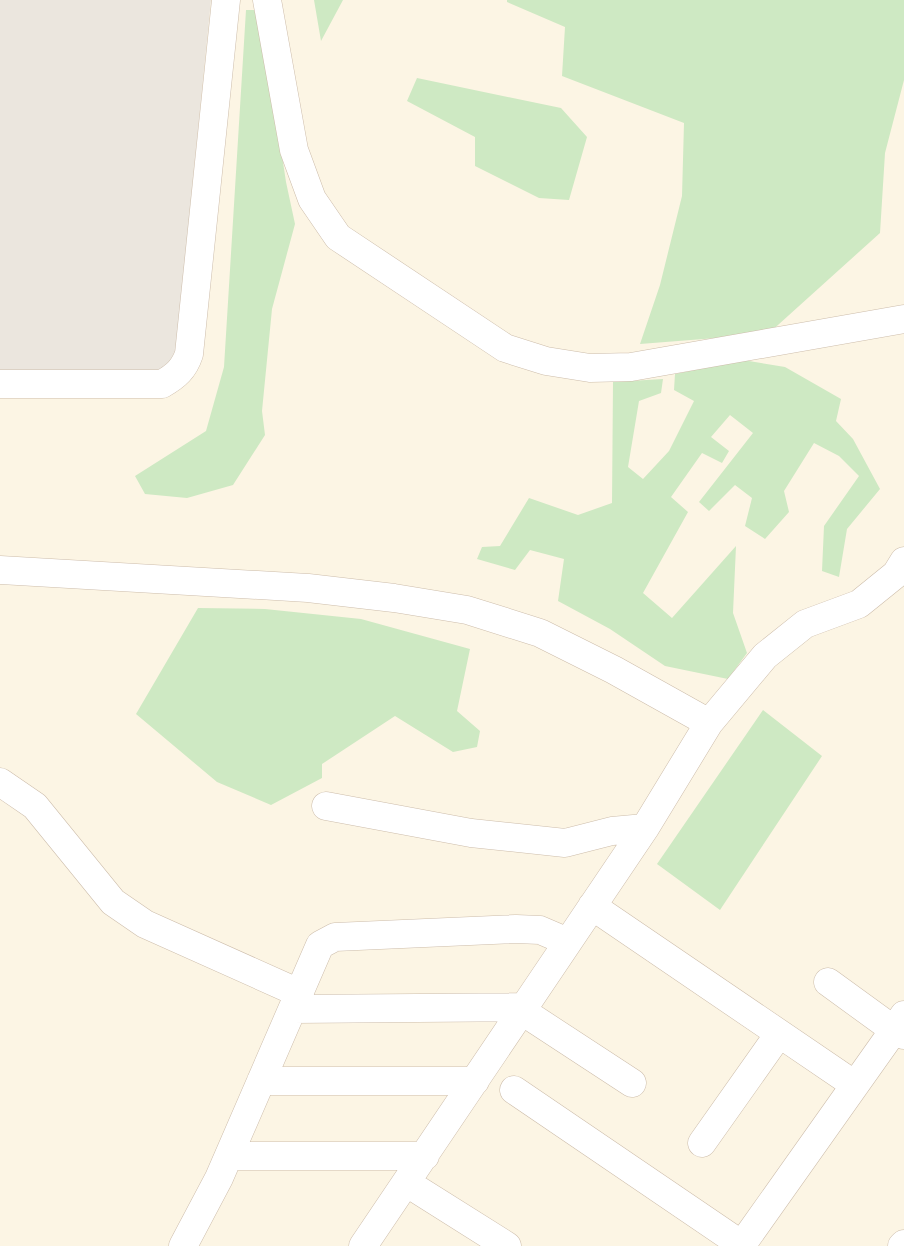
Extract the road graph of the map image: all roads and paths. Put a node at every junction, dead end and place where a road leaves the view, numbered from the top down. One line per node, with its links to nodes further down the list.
1 (226, 0): 4 (street)
2 (266, 0): 3 (street)
3 (904, 319)
4 (0, 384)
5 (904, 561): 7 (street)
6 (0, 570): 7 (street)
7 (709, 723): 10 (street)
8 (2, 786): 14 (street)
9 (326, 806): 10 (street)
10 (644, 828): 11 (street)
11 (592, 906): 12 (street); 17 (street)
12 (568, 942): 14 (street); 15 (street)
13 (828, 982): 16 (street)
14 (296, 1001): 15 (street); 18 (street)
15 (523, 1009): 19 (street); 20 (street)
16 (901, 1027): 21 (street)
17 (779, 1034): 21 (street); 23 (street)
18 (261, 1081): 19 (street); 24 (street)
19 (475, 1081): 25 (street)
20 (632, 1083)
21 (855, 1085): 27 (street)
22 (514, 1090): 27 (street)
23 (702, 1143)
24 (229, 1156): 25 (street); 28 (street)
25 (424, 1156): 26 (street)
26 (407, 1183): 29 (street); 30 (street)
27 (741, 1245)
28 (183, 1246)
29 (363, 1246)
30 (507, 1246)

